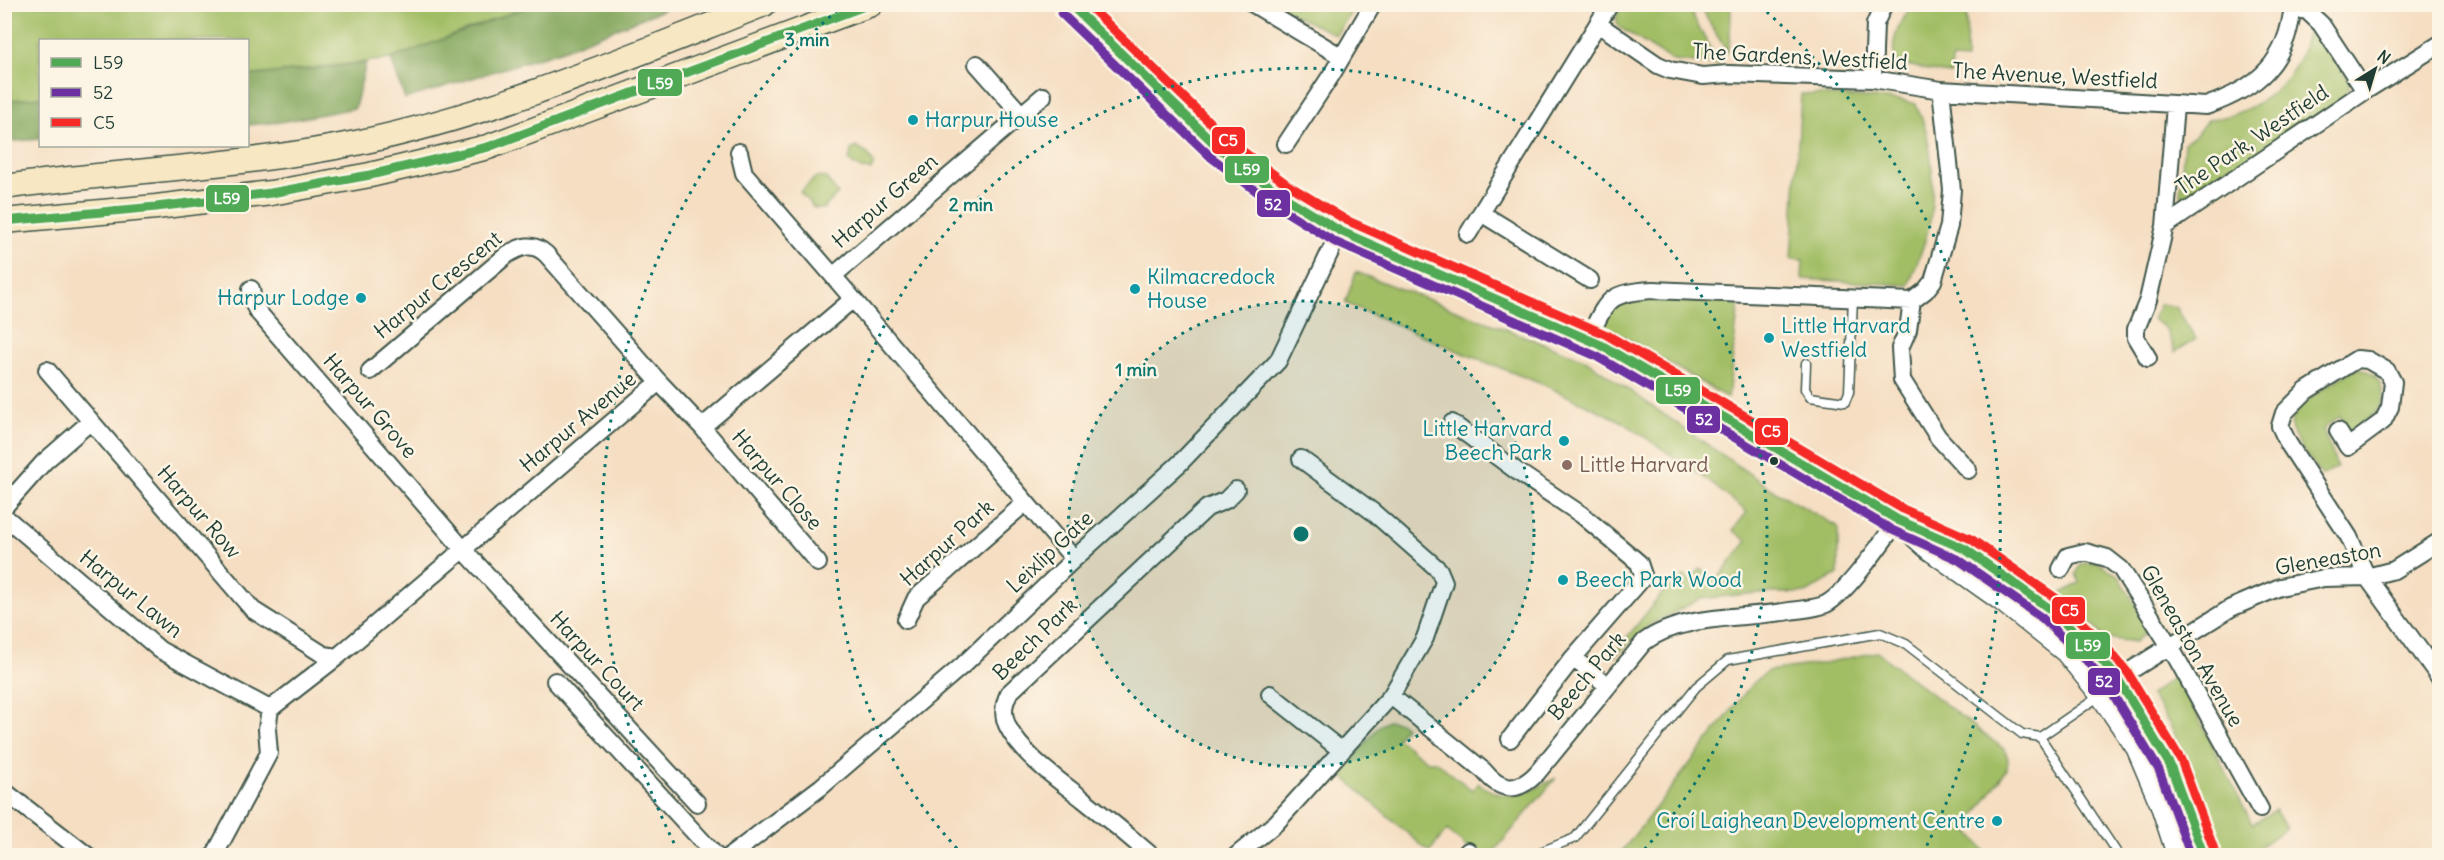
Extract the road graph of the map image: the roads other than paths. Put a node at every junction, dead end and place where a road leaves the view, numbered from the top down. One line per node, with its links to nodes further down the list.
1 (764, 4): 21 (main road)
2 (872, 4): 23 (main road)
3 (1253, 4): 11 (street)
4 (1372, 4): 11 (street)
5 (1610, 4): 9 (street)
6 (1884, 4): 13 (street)
7 (1068, 6): 25 (street)
8 (2293, 6): 15 (street); 17 (street, The Avenue, Westfield)
9 (1598, 24): 13 (street, The Gardens, Westfield); 22 (street)
10 (2439, 44): 15 (street, The Park, Westfield)
11 (1342, 57): 19 (street)
12 (977, 64): 18 (street)
13 (1874, 79): 14 (street, The Gardens, Westfield)
14 (1941, 90): 17 (street, The Avenue, Westfield); 32 (street, The Avenue, Westfield)
15 (2365, 91): 24 (street, The Park, Westfield)
16 (1043, 96): 18 (street, Harpur Green)
17 (2175, 106): 24 (street, The Park, Westfield)
18 (1021, 114): 27 (street, Harpur Green)
19 (1286, 144)
20 (739, 152): 27 (street)
21 (4, 187)
22 (1481, 213): 26 (street); 28 (street)
23 (4, 222)
24 (2165, 226): 34 (street, The Park, Westfield)
25 (1340, 231): 33 (street); 52 (street, Leixlip Gate)
26 (1468, 234)
27 (833, 276): 31 (street)
28 (1590, 280)
29 (251, 289): 51 (street, Harpur Grove)
30 (1853, 298): 32 (street); 33 (street); 35 (lane)
31 (853, 299): 41 (street); 46 (street)
32 (1912, 301): 44 (street)
33 (1588, 339): 49 (street)
34 (2148, 358)
35 (1806, 363)
36 (47, 370): 39 (street, Harpur Row)
37 (370, 371): 38 (street, Harpur Crescent)
38 (659, 382): 41 (street, Harpur Avenue); 51 (street, Harpur Avenue)
39 (91, 421): 47 (street); 58 (street, Harpur Row)
40 (1452, 423): 59 (street)
41 (702, 427): 53 (street, Harpur Close)
42 (2338, 431): 55 (street)
43 (1301, 459): 66 (street)
44 (1968, 470)
45 (1236, 490): 79 (street, Beech Park)
46 (1025, 503): 52 (street); 56 (street, Harpur Park)
47 (4, 507)
48 (4, 516): 67 (street, Harpur Lawn)
49 (1898, 520): 61 (street); 63 (street, Beech Park); 65 (street)
50 (2439, 541): 55 (street, Gleneaston)
51 (463, 549): 58 (street, Harpur Avenue); 72 (street, Harpur Court)
52 (1074, 559): 78 (street, Leixlip Gate)
53 (818, 563)
54 (2061, 569): 57 (street, Gleneaston Avenue)
55 (2367, 577): 57 (street, Gleneaston); 60 (street)
56 (906, 620)
57 (2170, 648): 61 (street, Gleneaston); 74 (street, Gleneaston Avenue)
58 (338, 657): 67 (street, Harpur Avenue)
59 (1573, 658): 63 (street); 69 (street)
60 (2439, 678)
61 (2118, 679): 65 (street, Gleneaston); 73 (street); 84 (street)
62 (555, 681): 77 (street)
63 (1607, 685): 66 (street, Beech Park)
64 (1270, 694): 70 (street)
65 (2101, 695): 68 (lane); 73 (street)
66 (1391, 696): 70 (street)
67 (270, 709): 76 (street)
68 (2040, 737): 81 (lane); 82 (lane)
69 (1510, 739)
70 (1342, 751): 80 (street)
71 (4, 791): 75 (street)
72 (697, 803)
73 (2161, 804): 83 (street)
74 (2260, 810)
75 (88, 855)
76 (214, 855)
77 (716, 855)
78 (730, 855)
79 (1152, 855)
80 (1236, 855)
81 (1530, 855)
82 (2119, 855)
83 (2178, 855)
84 (2204, 855)

